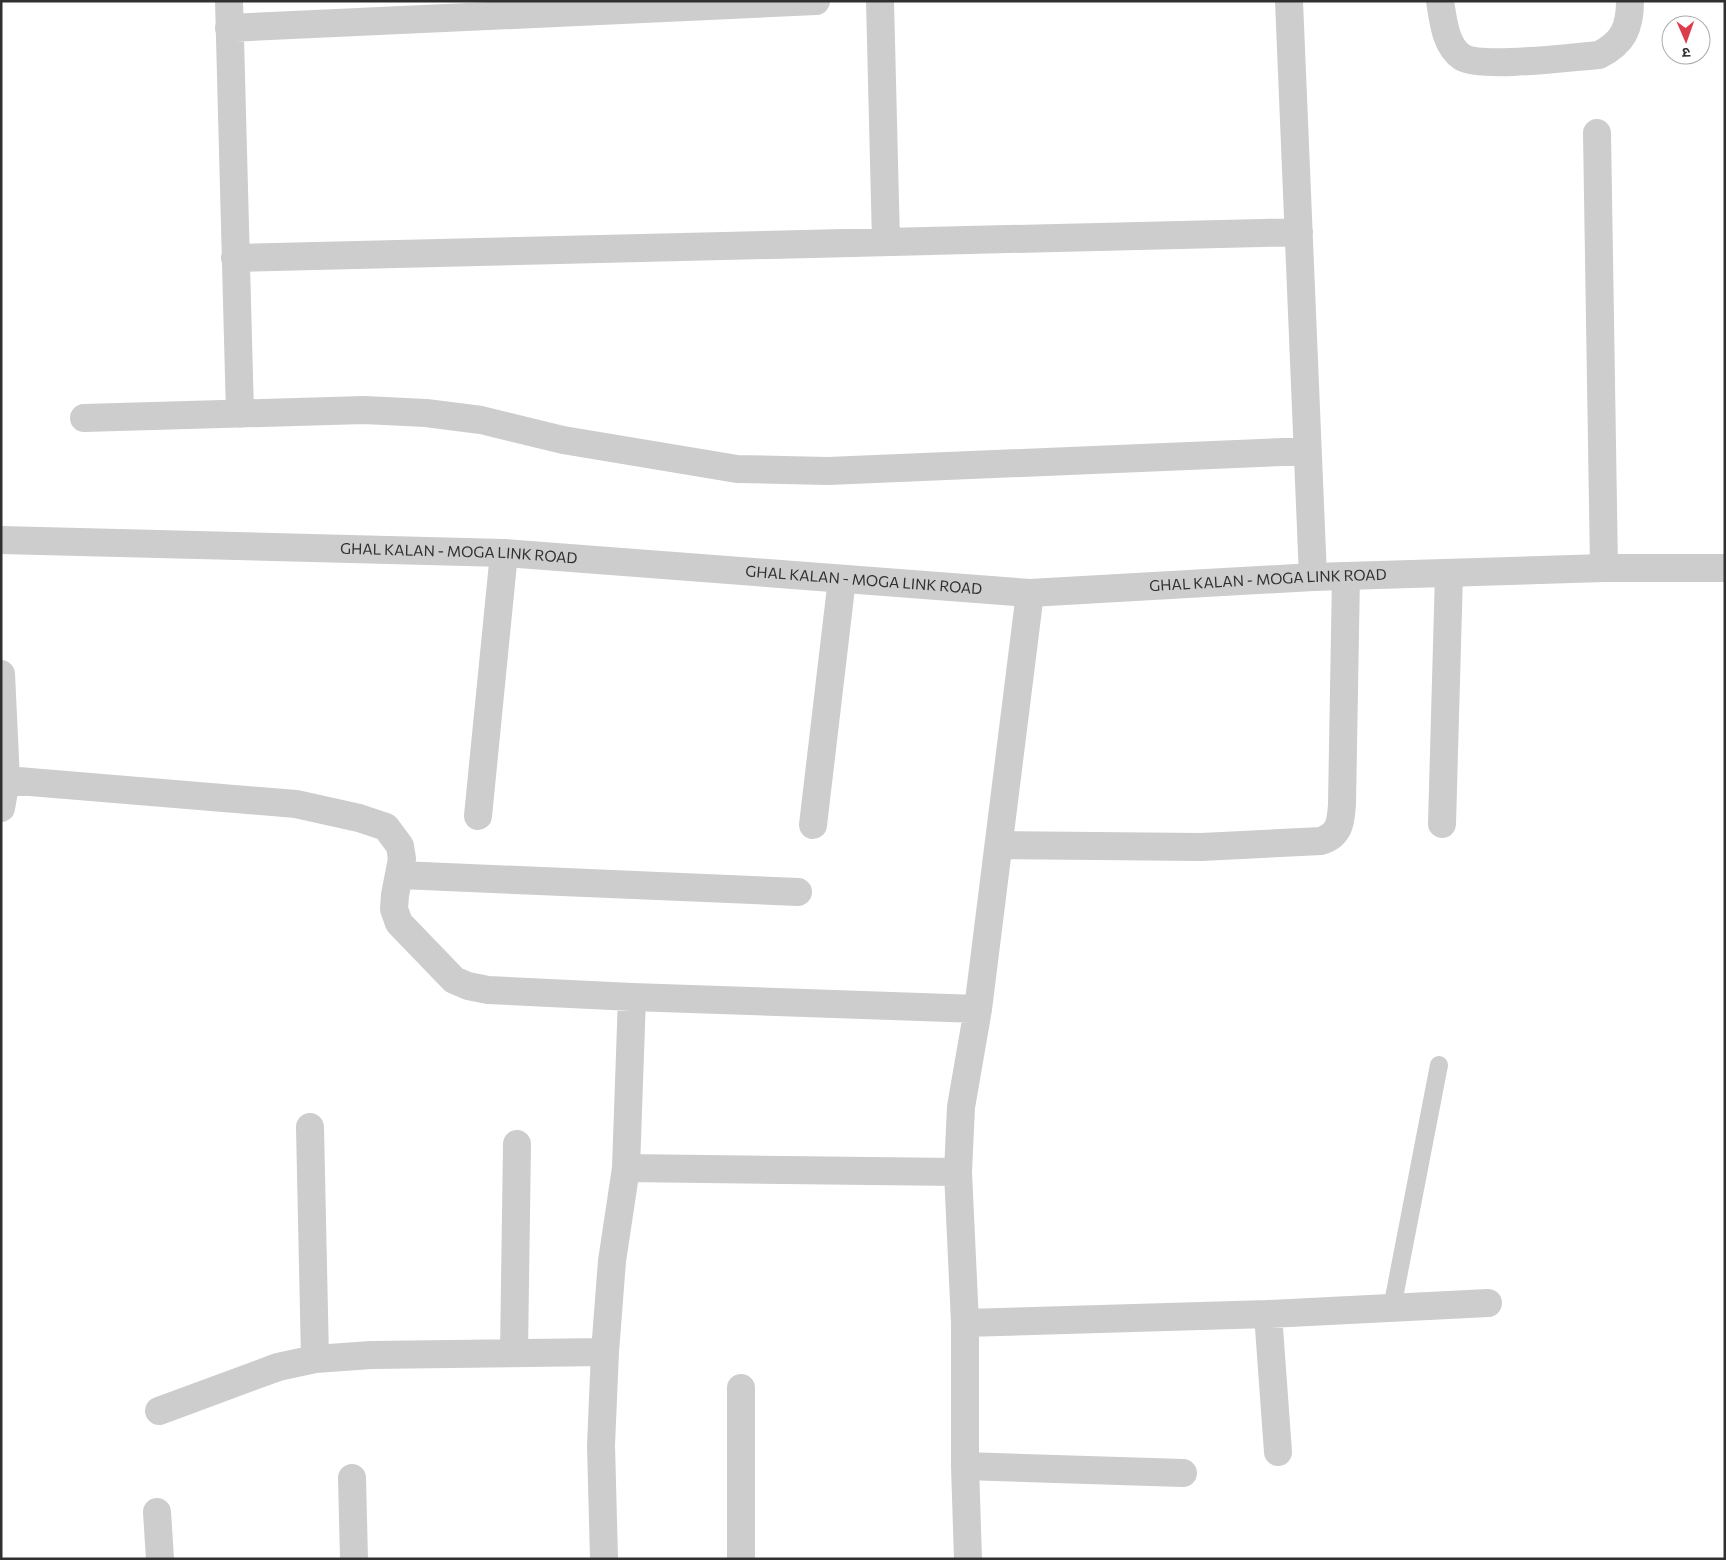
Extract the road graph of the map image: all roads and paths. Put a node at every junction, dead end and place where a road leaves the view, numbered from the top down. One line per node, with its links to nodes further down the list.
1 (229, 1): 7 (street)
2 (816, 1): 7 (street)
3 (880, 1): 10 (street)
4 (1289, 1): 9 (street)
5 (1440, 1): 6 (street)
6 (1630, 1)
7 (229, 28): 11 (street)
8 (1596, 133): 17 (street)
9 (1299, 232): 10 (street); 14 (street)
10 (886, 242): 11 (street)
11 (235, 258): 12 (street)
12 (240, 414): 13 (street); 14 (street)
13 (84, 418)
14 (1307, 451): 21 (street)
15 (1, 540): 16 (street, GHAL KALAN - MOGA LINK ROAD)
16 (504, 553): 22 (street, GHAL KALAN - MOGA LINK ROAD); 27 (street)
17 (1604, 568): 18 (street, GHAL KALAN - MOGA LINK ROAD); 19 (street, GHAL KALAN - MOGA LINK ROAD)
18 (1725, 568)
19 (1449, 573): 20 (street, GHAL KALAN - MOGA LINK ROAD); 28 (street)
20 (1346, 576): 21 (street, GHAL KALAN - MOGA LINK ROAD); 30 (street)
21 (1313, 577): 23 (street, GHAL KALAN - MOGA LINK ROAD)
22 (842, 579): 23 (street, GHAL KALAN - MOGA LINK ROAD); 29 (street)
23 (1030, 593): 30 (street)
24 (1, 674): 25 (street)
25 (6, 780): 26 (street); 31 (street)
26 (1, 808)
27 (478, 816)
28 (1442, 824)
29 (813, 825)
30 (1000, 845): 34 (street)
31 (400, 875): 32 (street); 33 (street)
32 (798, 892)
33 (632, 997): 34 (street); 38 (street)
34 (978, 1009): 39 (street)
35 (1439, 1065): 41 (lane)
36 (310, 1127): 46 (street)
37 (517, 1144): 45 (street)
38 (626, 1168): 39 (street); 44 (street)
39 (958, 1172): 43 (street)
40 (1488, 1303): 41 (street)
41 (1392, 1308): 42 (street)
42 (1268, 1314): 43 (street); 49 (street)
43 (965, 1323): 50 (street)
44 (605, 1352): 45 (street); 56 (street)
45 (514, 1353): 46 (street)
46 (315, 1359): 48 (street)
47 (741, 1388): 57 (street)
48 (159, 1411)
49 (1278, 1452)
50 (965, 1466): 51 (street); 58 (street)
51 (1183, 1473)
52 (352, 1478): 55 (street)
53 (157, 1512): 54 (street)
54 (160, 1559)
55 (354, 1559)
56 (604, 1559)
57 (741, 1559)
58 (968, 1559)

